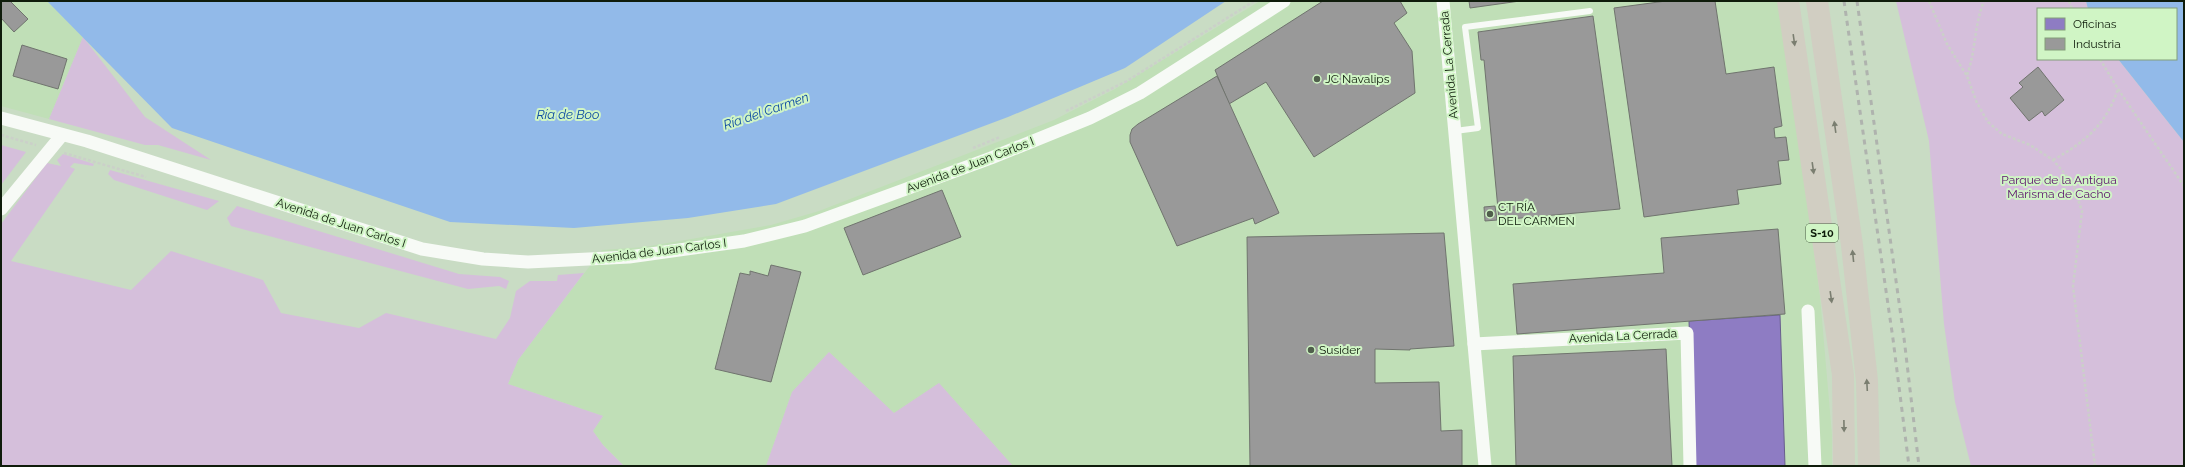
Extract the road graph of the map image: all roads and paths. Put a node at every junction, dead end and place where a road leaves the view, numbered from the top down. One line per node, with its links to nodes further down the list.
1 (1254, 1): 12 (path)
2 (1284, 1): 15 (street, Avenida de Juan Carlos I)
3 (1443, 1): 14 (street, Avenida La Cerrada)
4 (1788, 1): 28 (highway, S-10, one-way to 28)
5 (1817, 1): 29 (highway, S-10, one-way to 5)
6 (1929, 1): 10 (path)
7 (1984, 1): 10 (path)
8 (1590, 12): 14 (lane)
9 (2101, 60): 11 (path)
10 (1967, 76): 18 (path)
11 (2118, 90): 18 (path); 21 (path)
12 (1064, 112)
13 (1, 118): 15 (street, Avenida de Juan Carlos I)
14 (1455, 131): 24 (street, Avenida La Cerrada)
15 (62, 135): 22 (street)
16 (1006, 135): 17 (path)
17 (970, 149)
18 (2053, 160): 30 (path)
19 (112, 167): 20 (path)
20 (149, 177)
21 (2184, 186)
22 (1, 209)
23 (1808, 311): 27 (street)
24 (1474, 344): 25 (street, Avenida La Cerrada); 26 (street, Avenida La Cerrada)
25 (1485, 466)
26 (1690, 466)
27 (1815, 466)
28 (1844, 466)
29 (1869, 466)
30 (2095, 466)

